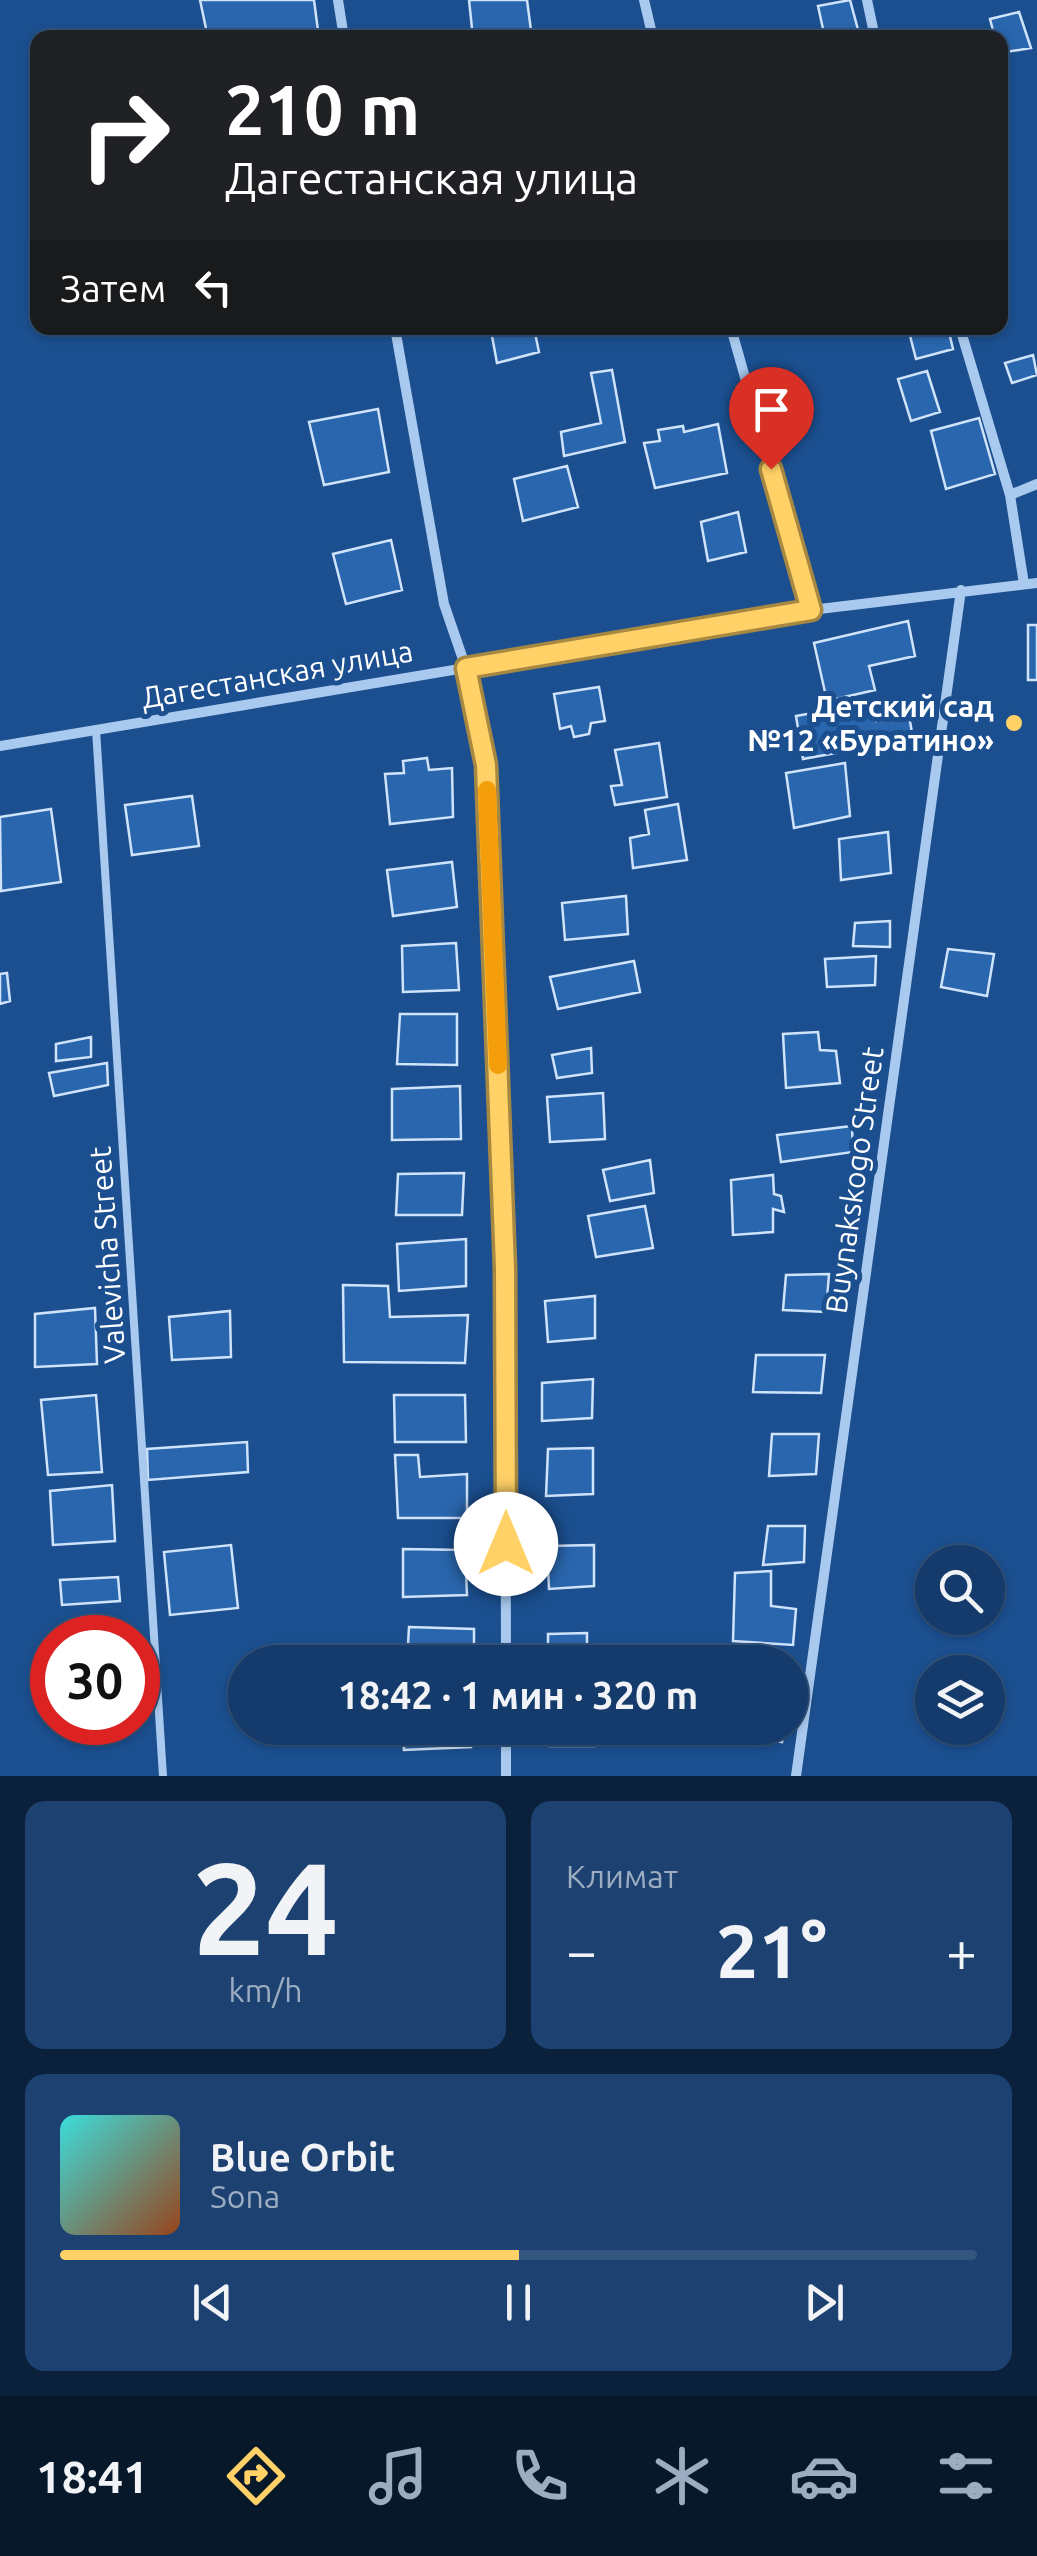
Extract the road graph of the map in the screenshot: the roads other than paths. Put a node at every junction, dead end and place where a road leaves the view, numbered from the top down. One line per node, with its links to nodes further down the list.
1 (338, 0): 4 (street)
2 (644, 0): 5 (street)
3 (867, 0): 6 (street)
4 (343, 30)
5 (651, 30)
6 (873, 30)
7 (397, 335): 16 (street)
8 (733, 335): 15 (street)
9 (962, 335): 11 (street)
10 (1037, 484): 11 (street)
11 (1010, 495): 13 (street)
12 (1037, 583): 13 (street, Дагестанская улица)
13 (1024, 584): 14 (street, Дагестанская улица)
14 (961, 590): 15 (street, Дагестанская улица); 23 (street, Buynakskogo Street)
15 (811, 610): 16 (street, Дагестанская улица)
16 (466, 668): 17 (street, Дагестанская улица); 19 (street)
17 (96, 730): 18 (street, Дагестанская улица); 21 (lane, Valevicha Street)
18 (0, 746)
19 (506, 1645)
20 (506, 1745): 22 (street)
21 (163, 1776)
22 (506, 1776)
23 (796, 1776)

